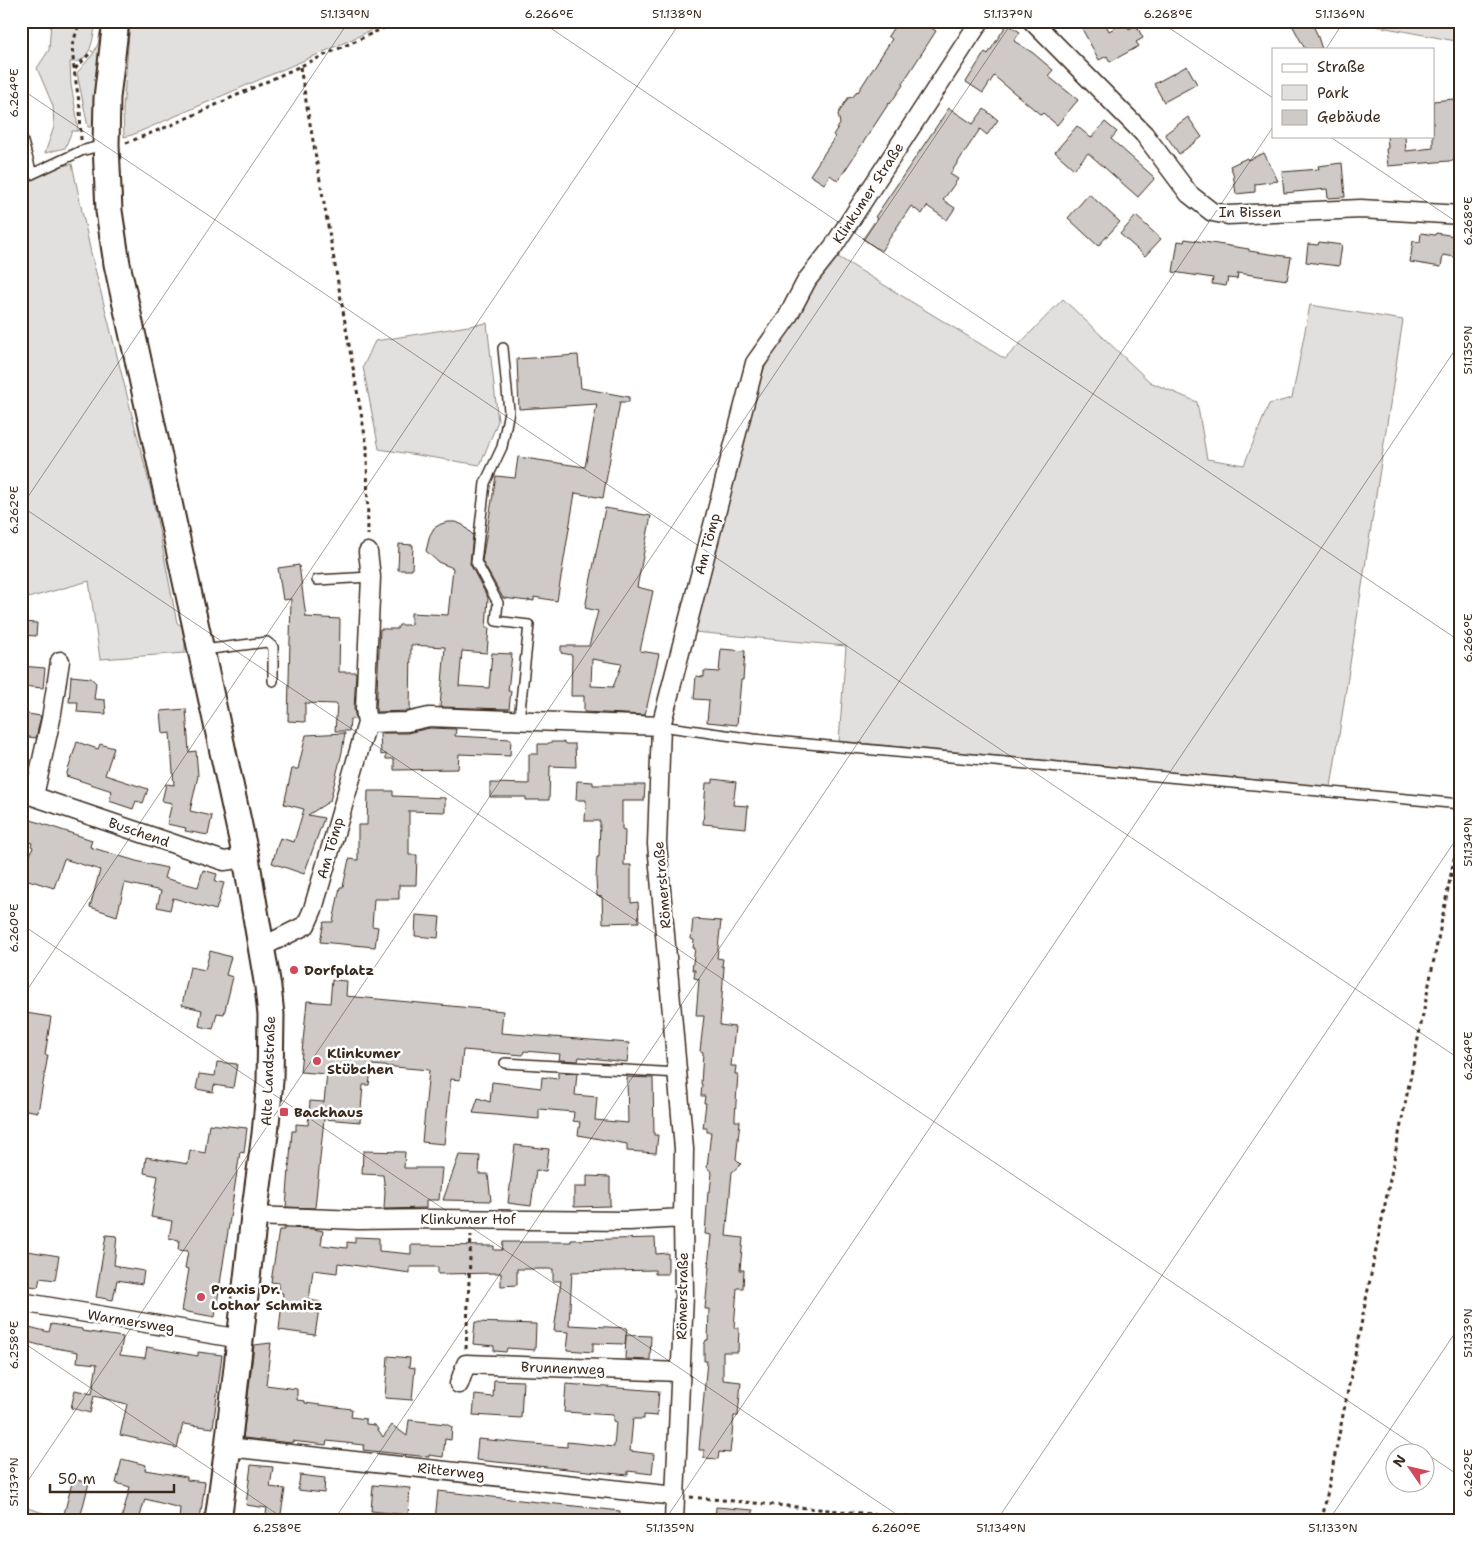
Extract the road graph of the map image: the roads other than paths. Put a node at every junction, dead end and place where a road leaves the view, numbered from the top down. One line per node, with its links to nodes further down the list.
1 (116, 21): 5 (main road, Alte Landstraße)
2 (980, 21): 10 (street, Klinkumer Straße)
3 (1032, 21): 8 (street, In Bissen)
4 (21, 135): 6 (lane)
5 (106, 145): 6 (lane); 14 (main road, Alte Landstraße)
6 (32, 174): 7 (lane)
7 (21, 178)
8 (1461, 215)
9 (503, 348): 17 (lane)
10 (755, 363): 19 (street, Am Tömp)
11 (368, 552): 12 (street, Am Tömp)
12 (371, 577): 13 (lane); 18 (street, Am Tömp)
13 (317, 580)
14 (200, 651): 16 (lane); 22 (main road, Alte Landstraße)
15 (60, 661): 20 (street, Buschend)
16 (273, 681)
17 (518, 720): 18 (street); 19 (street)
18 (367, 723): 23 (street, Am Tömp)
19 (661, 726): 21 (lane); 25 (street, Römerstraße)
20 (27, 794): 22 (street, Buschend)
21 (1461, 804)
22 (246, 858): 23 (main road, Alte Landstraße)
23 (262, 947): 26 (main road, Alte Landstraße)
24 (504, 1063): 25 (lane)
25 (678, 1073): 27 (street, Römerstraße)
26 (254, 1216): 27 (street, Klinkumer Hof); 29 (main road, Alte Landstraße)
27 (682, 1218): 30 (street, Römerstraße)
28 (21, 1302): 29 (street, Warmersweg)
29 (242, 1339): 32 (main road, Alte Landstraße)
30 (680, 1372): 31 (street, Brunnenweg); 33 (street, Römerstraße)
31 (459, 1384)
32 (228, 1447): 33 (street, Ritterweg); 34 (main road, Alte Landstraße)
33 (675, 1496): 35 (street, Römerstraße)
34 (218, 1520)
35 (674, 1520)

